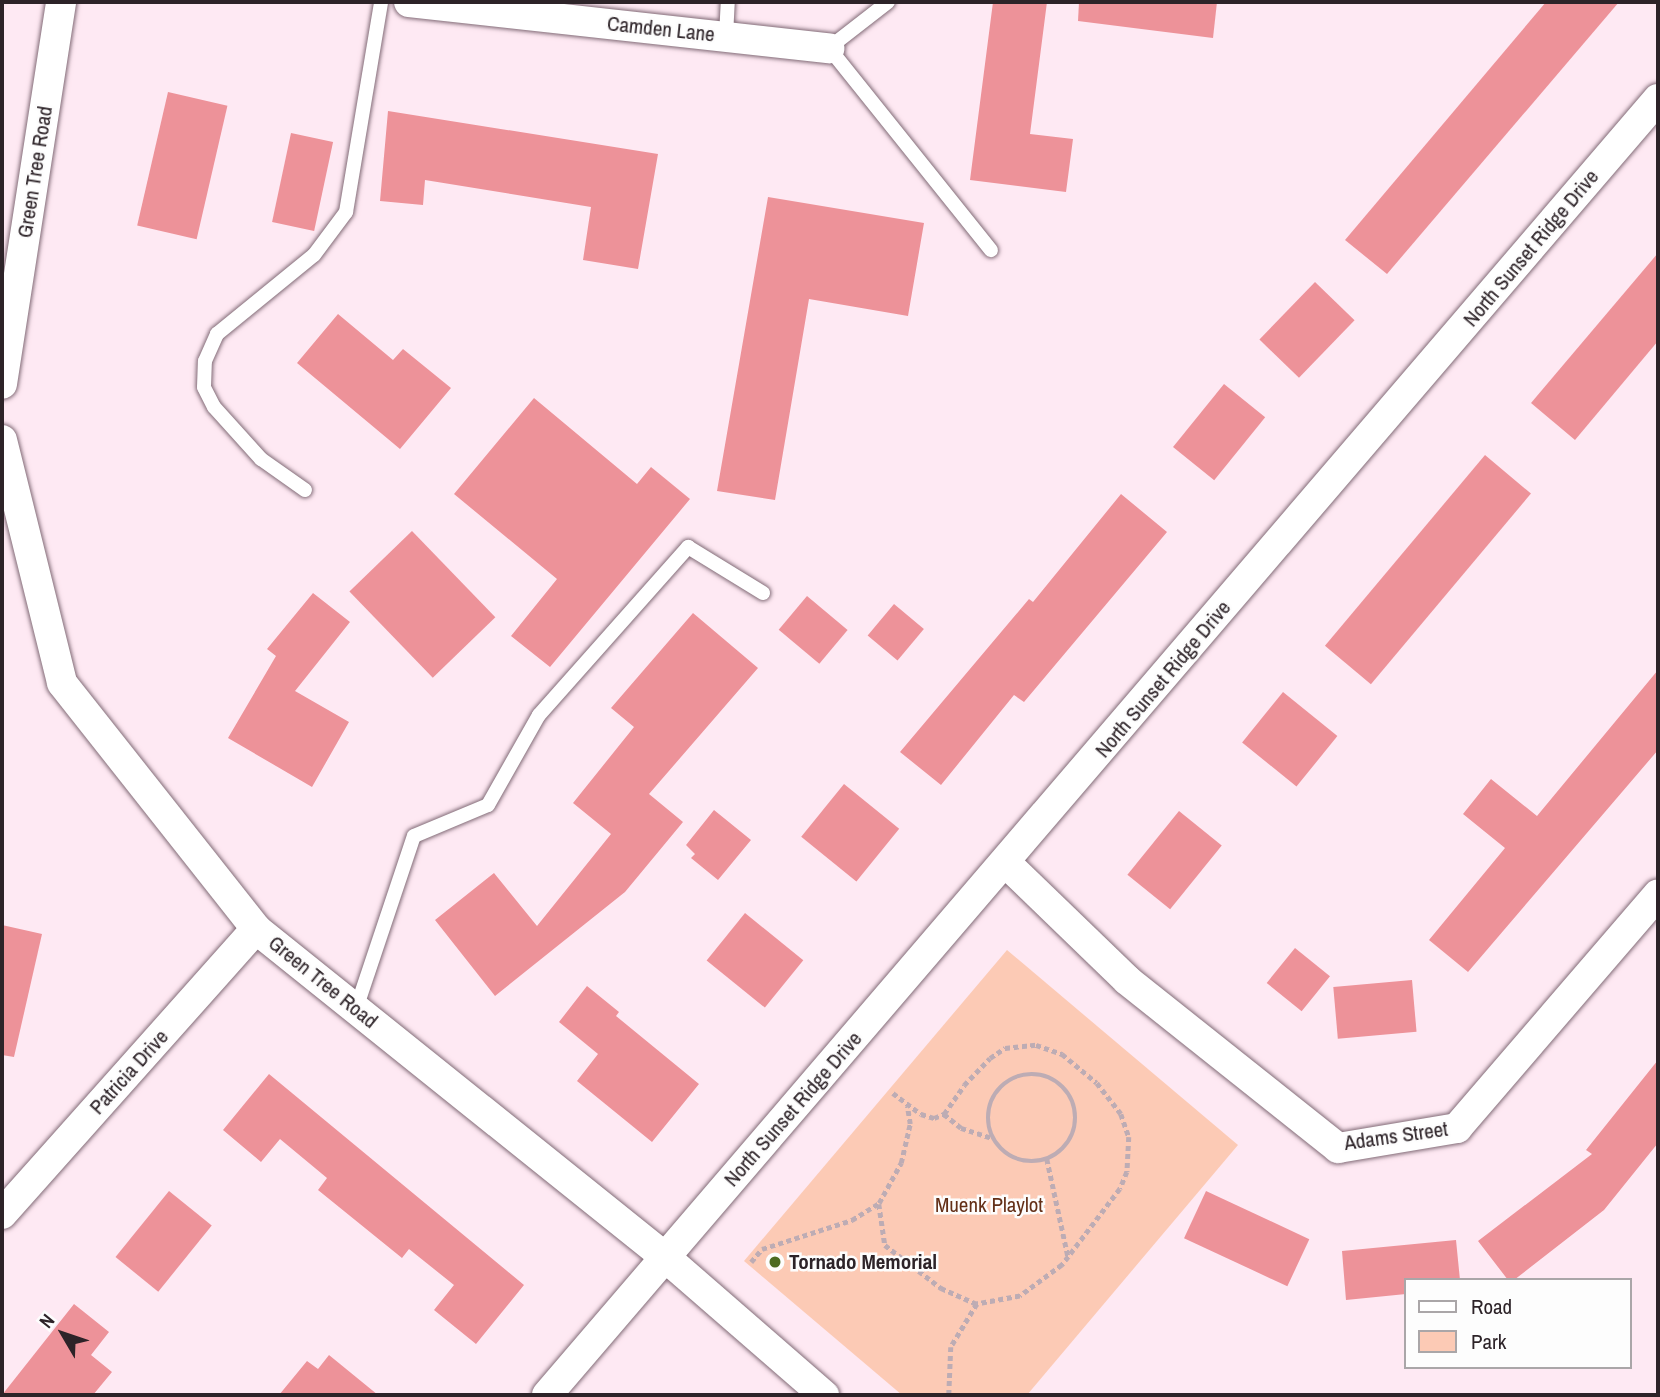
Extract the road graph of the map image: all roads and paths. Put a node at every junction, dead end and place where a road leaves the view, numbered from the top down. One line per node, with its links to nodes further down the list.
1 (61, 2): 10 (street, Green Tree Road)
2 (381, 2): 12 (lane)
3 (409, 2): 6 (street, Camden Lane)
4 (728, 2): 6 (lane)
5 (888, 2): 7 (lane)
6 (726, 36): 7 (street, Camden Lane)
7 (829, 48): 9 (lane)
8 (1658, 99): 14 (street, North Sunset Ridge Drive)
9 (991, 250)
10 (2, 384)
11 (2, 440): 16 (street, Green Tree Road)
12 (305, 490)
13 (763, 593): 17 (lane)
14 (1006, 863): 15 (street, Adams Street); 25 (street, North Sunset Ridge Drive)
15 (1658, 894)
16 (256, 929): 17 (street, Green Tree Road); 24 (street, Patricia Drive)
17 (356, 1009): 25 (street, Green Tree Road)
18 (892, 1093): 19 (path)
19 (907, 1105): 20 (path); 23 (path)
20 (944, 1114): 21 (path); 26 (path)
21 (992, 1138): 22 (path); 22 (path)
22 (1047, 1159): 26 (path)
23 (879, 1203): 27 (path); 28 (path)
24 (2, 1214)
25 (665, 1257): 29 (street, North Sunset Ridge Drive); 30 (street, Green Tree Road)
26 (1068, 1257): 28 (path)
27 (751, 1262)
28 (977, 1304): 31 (path)
29 (547, 1395)
30 (824, 1395)
31 (949, 1395)

